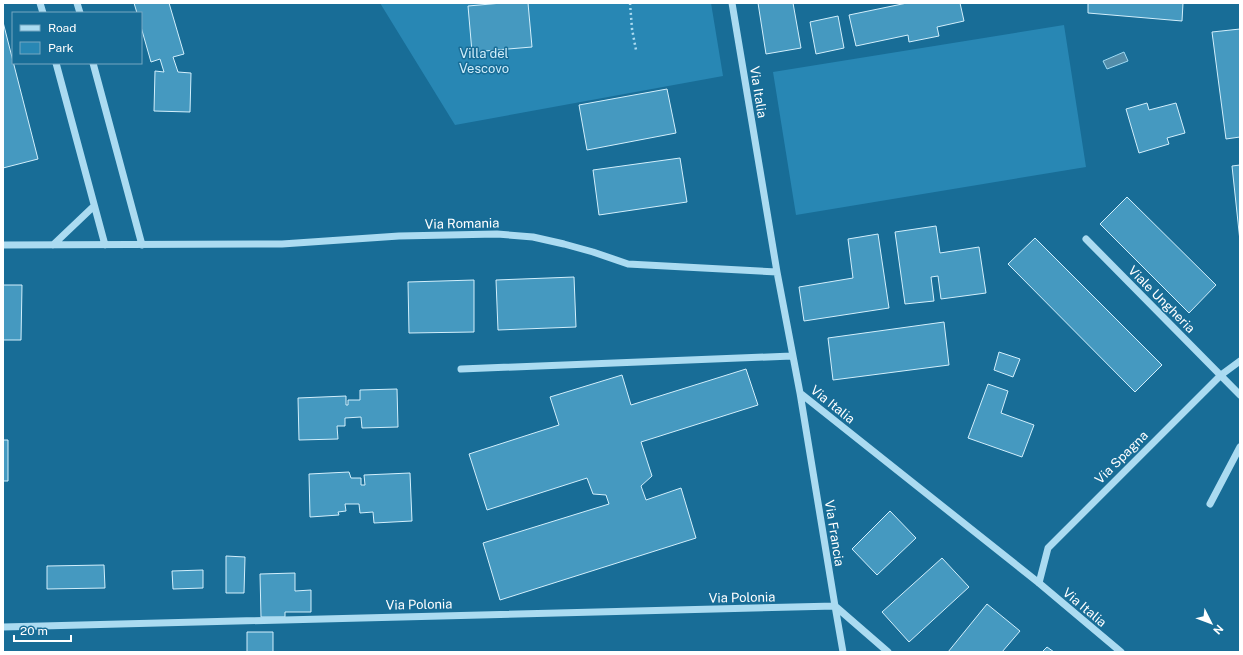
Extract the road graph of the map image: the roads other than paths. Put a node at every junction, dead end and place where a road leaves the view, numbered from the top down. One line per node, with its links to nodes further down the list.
1 (732, 3): 10 (street, Via Italia)
2 (56, 64): 4 (street)
3 (94, 64): 9 (street)
4 (94, 206): 7 (street); 8 (street)
5 (1086, 239): 14 (street, Viale Ungheria)
6 (3, 245): 7 (street, Via Romania)
7 (53, 245): 8 (street, Via Romania)
8 (105, 245): 9 (street, Via Romania)
9 (142, 245): 10 (street, Via Romania)
10 (777, 272): 11 (street, Via Italia)
11 (792, 356): 13 (street); 15 (street, Via Italia)
12 (1240, 361): 14 (street, Via Spagna)
13 (461, 369)
14 (1221, 375): 16 (street, Viale Ungheria); 19 (street, Via Spagna)
15 (800, 393): 19 (street, Via Italia); 20 (street, Via Francia)
16 (1240, 395)
17 (1240, 447): 18 (street)
18 (1210, 504)
19 (1039, 583): 24 (street, Via Italia)
20 (835, 606): 21 (street, Via Polonia); 22 (street, Via Francia); 23 (street)
21 (3, 627)
22 (843, 652)
23 (888, 652)
24 (1121, 652)

